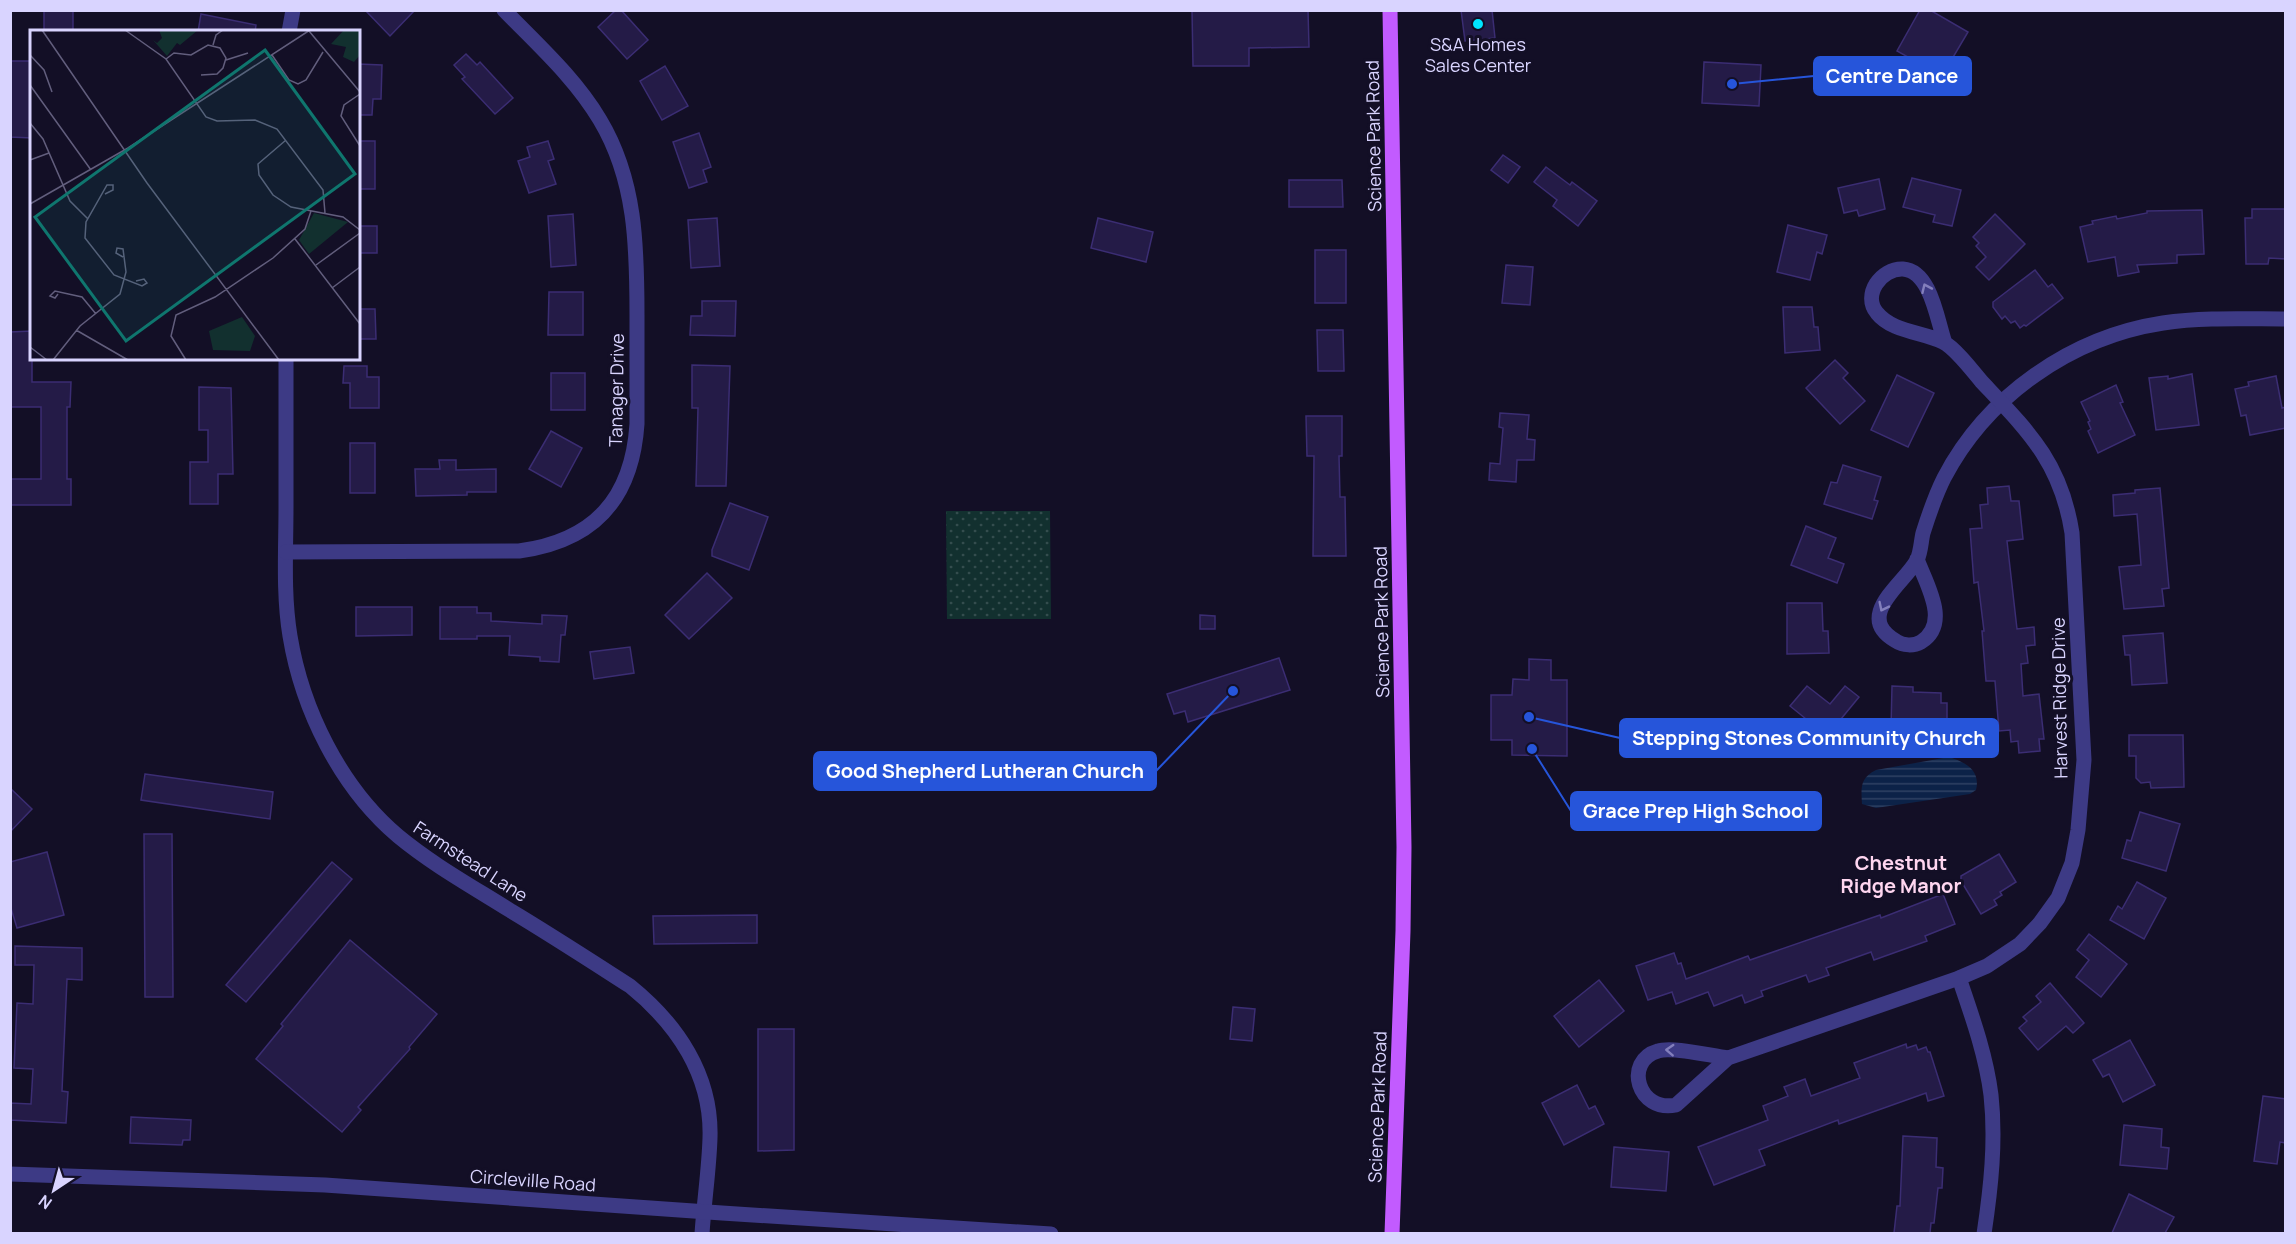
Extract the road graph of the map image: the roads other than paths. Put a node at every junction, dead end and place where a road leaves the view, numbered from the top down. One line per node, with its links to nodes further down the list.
1 (293, 10): 4 (street)
2 (504, 10): 9 (street, Tanager Drive)
3 (1390, 10): 17 (main road, Science Park Road)
4 (289, 30)
5 (2286, 319): 8 (street)
6 (1945, 343): 6 (street, Harvest Ridge Drive, one-way to 6); 8 (street, Harvest Ridge Drive)
7 (286, 360): 9 (street, Farmstead Lane)
8 (2002, 403): 10 (street); 11 (street, Harvest Ridge Drive)
9 (286, 552): 14 (street, Farmstead Lane)
10 (1917, 559): 10 (street, one-way to 10)
11 (1959, 978): 12 (street, Harvest Ridge Drive); 18 (street)
12 (1728, 1058): 12 (street, Harvest Ridge Drive, one-way to 12)
13 (10, 1174): 14 (street, Circleville Road)
14 (703, 1211): 15 (street, Farmstead Lane); 16 (street, Circleville Road)
15 (702, 1233)
16 (1051, 1233)
17 (1392, 1233)
18 (1984, 1233)

